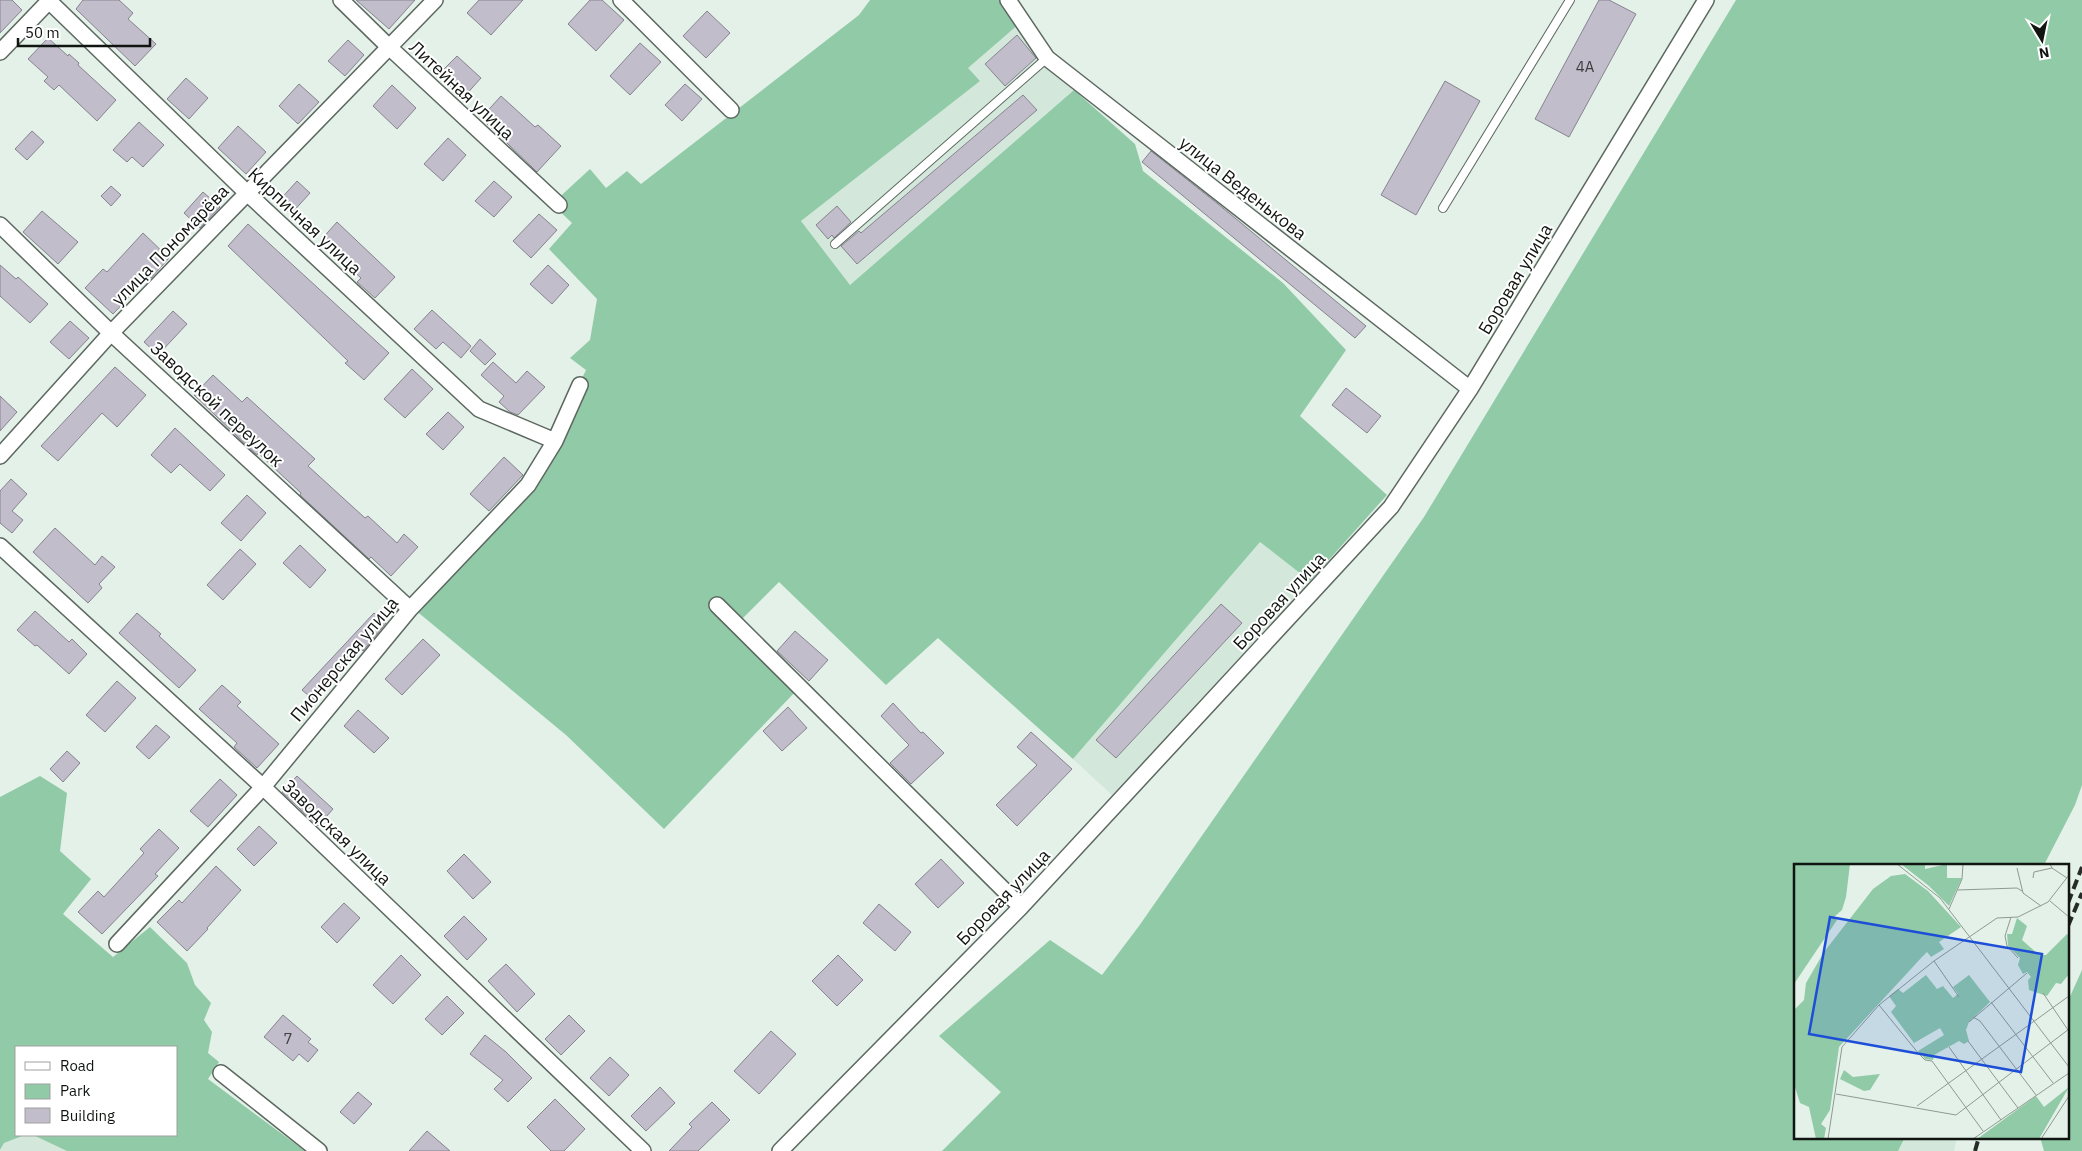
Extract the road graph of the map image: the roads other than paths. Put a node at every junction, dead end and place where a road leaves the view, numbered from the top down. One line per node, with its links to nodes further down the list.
1 (49, 0): 9 (street); 12 (street, Кирпичная улица)
2 (341, 0): 8 (street, Литейная улица)
3 (436, 0): 8 (street, улица Пономарёва)
4 (621, 0): 11 (street)
5 (1008, 0): 10 (street, улица Веденькова)
6 (1570, 0): 14 (lane)
7 (1706, 0): 19 (street, Боровая улица)
8 (389, 47): 12 (street, улица Пономарёва); 13 (street, Литейная улица)
9 (0, 52)
10 (1047, 58): 16 (lane); 19 (street, улица Веденькова)
11 (731, 110)
12 (246, 192): 17 (street, улица Пономарёва); 20 (street, Кирпичная улица)
13 (559, 205)
14 (1443, 208)
15 (0, 225): 17 (street, Заводской переулок)
16 (836, 244)
17 (111, 333): 21 (street, улица Пономарёва); 24 (street, Заводской переулок)
18 (580, 385): 20 (street, Пионерская улица)
19 (1470, 390): 26 (street, Боровая улица)
20 (555, 441): 24 (street, Пионерская улица)
21 (0, 456)
22 (0, 546): 25 (street, Заводская улица)
23 (717, 605): 26 (street)
24 (410, 608): 25 (street, Пионерская улица)
25 (263, 787): 27 (street, Пионерская улица); 30 (street, Заводская улица)
26 (1021, 906): 31 (street, Боровая улица)
27 (117, 944)
28 (221, 1073): 29 (street)
29 (319, 1151)
30 (643, 1151)
31 (780, 1151)

